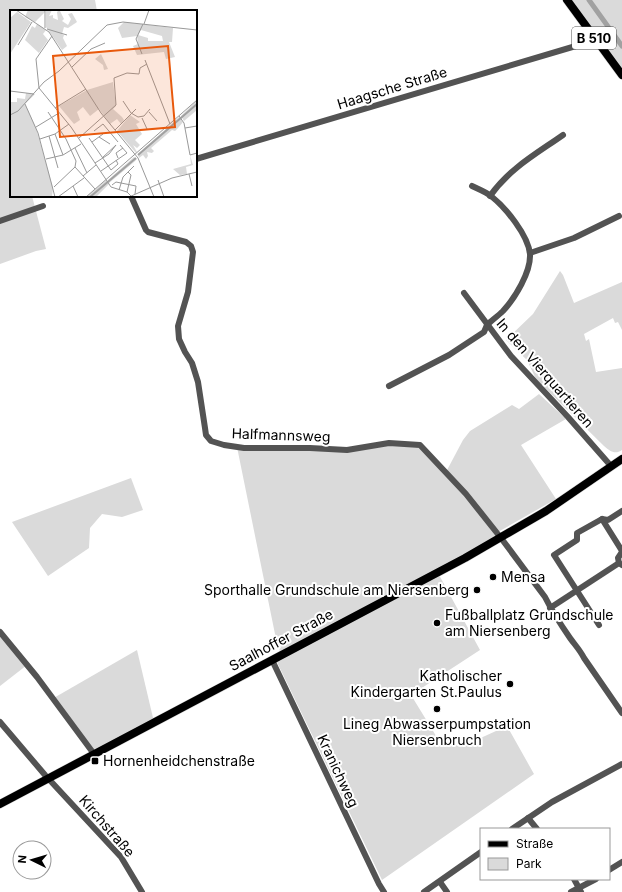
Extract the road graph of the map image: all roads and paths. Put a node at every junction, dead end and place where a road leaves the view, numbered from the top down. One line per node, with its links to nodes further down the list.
1 (567, 0): 2 (main road, B 510)
2 (596, 40): 3 (main road, B 510); 5 (street, Haagsche Straße)
3 (622, 75)
4 (563, 135): 7 (street)
5 (197, 159)
6 (472, 186): 7 (street)
7 (490, 196): 12 (street)
8 (131, 197): 20 (street, Halfmannsweg)
9 (43, 206): 11 (street)
10 (619, 216): 12 (street)
11 (0, 221)
12 (530, 253): 14 (street)
13 (464, 293): 14 (street, In den Vierquartieren)
14 (486, 325): 15 (street); 17 (street, In den Vierquartieren)
15 (389, 386)
16 (622, 459): 17 (main road, Saalhoffer Straße)
17 (611, 466): 20 (main road, Saalhoffer Straße)
18 (622, 511): 19 (street)
19 (602, 519): 21 (street); 23 (street)
20 (501, 538): 24 (street, Halfmannsweg); 27 (main road, Saalhoffer Straße)
21 (622, 552): 22 (street)
22 (621, 564): 23 (street)
23 (578, 590): 24 (street); 25 (street)
24 (550, 608): 28 (street, Halfmannsweg)
25 (599, 625)
26 (0, 632): 30 (street)
27 (272, 660): 30 (main road, Saalhoffer Straße); 45 (street, Kranichweg)
28 (622, 713)
29 (0, 722): 32 (street)
30 (94, 754): 32 (main road, Saalhoffer Straße)
31 (622, 764): 34 (street)
32 (49, 778): 33 (main road, Saalhoffer Straße); 44 (street, Kirchstraße)
33 (0, 804)
34 (528, 818): 35 (street); 36 (street)
35 (513, 828)
36 (536, 828)
37 (480, 853): 42 (street)
38 (622, 862): 39 (street)
39 (610, 869)
40 (575, 880): 43 (street)
41 (595, 880): 43 (street)
42 (440, 882): 46 (street); 47 (street)
43 (580, 890): 48 (street)
44 (142, 892)
45 (384, 892)
46 (424, 892)
47 (447, 892)
48 (571, 892)

